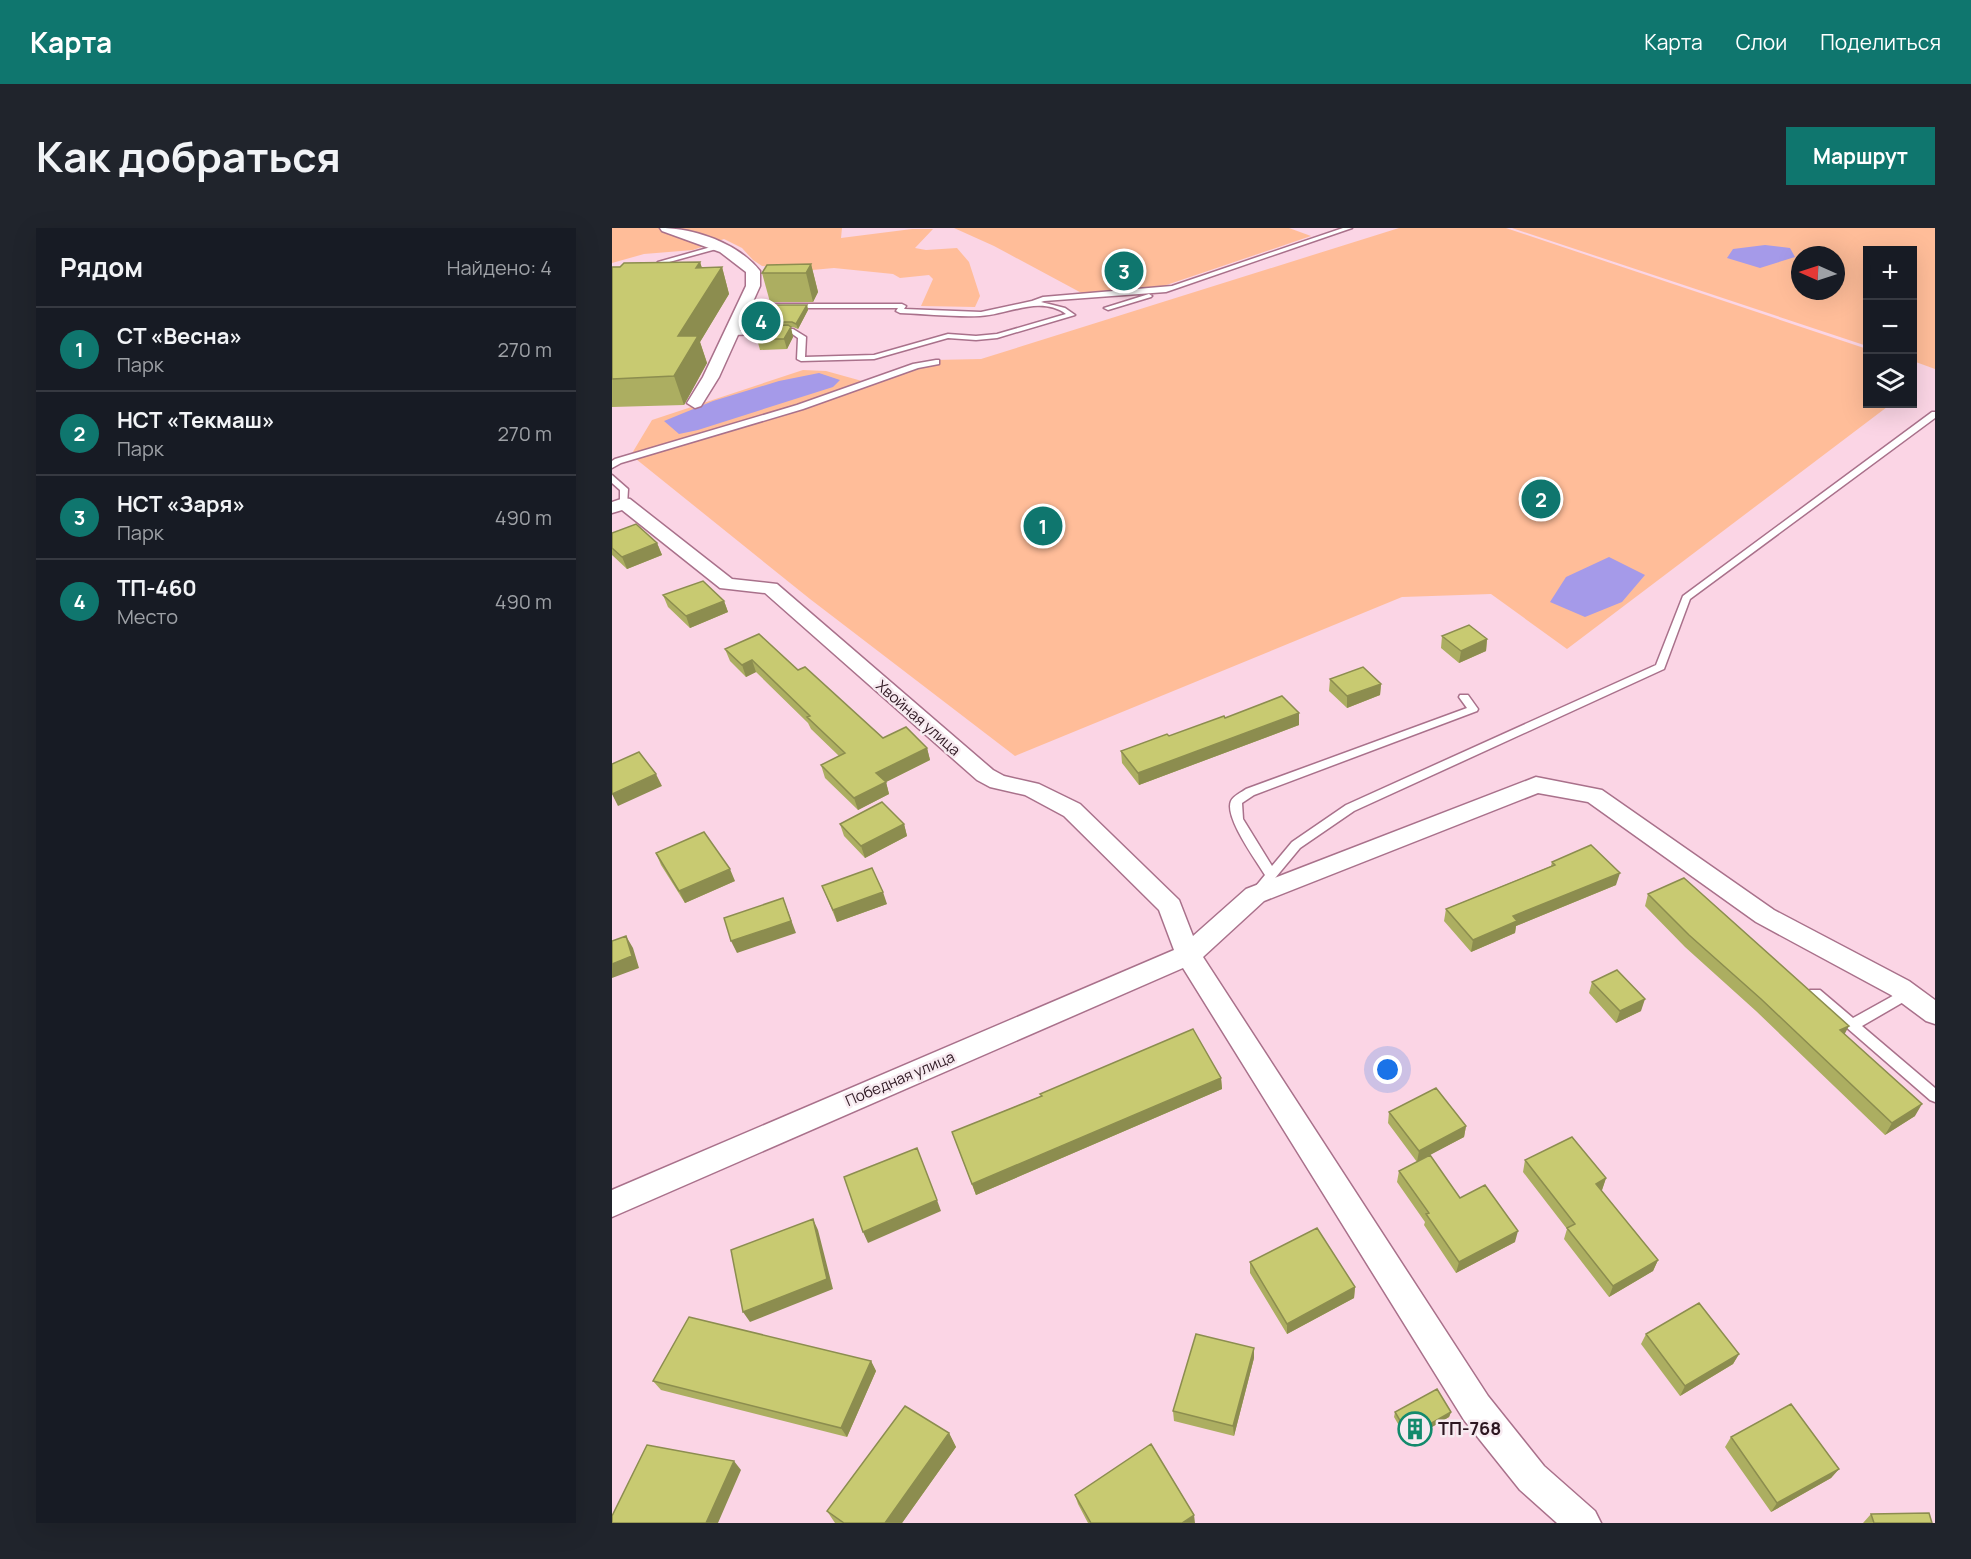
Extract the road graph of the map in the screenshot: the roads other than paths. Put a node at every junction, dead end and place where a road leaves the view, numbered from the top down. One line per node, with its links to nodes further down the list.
1 (666, 228): 3 (street)
2 (1349, 228): 5 (lane)
3 (718, 247): 4 (lane); 7 (street)
4 (641, 282)
5 (1172, 288): 6 (lane); 8 (lane)
6 (1034, 303): 7 (lane); 9 (lane)
7 (744, 306): 9 (street)
8 (1108, 308)
9 (731, 333): 11 (street)
10 (936, 362): 13 (lane)
11 (695, 403)
12 (1935, 414): 17 (lane)
13 (612, 465)
14 (612, 478): 15 (lane)
15 (618, 506): 19 (street, Хвойная улица)
16 (1464, 697): 17 (lane)
17 (1271, 875): 18 (lane)
18 (1255, 895): 19 (street, Победная улица); 20 (street)
19 (1188, 955): 25 (street, Победная улица); 26 (street, Хвойная улица)
20 (1906, 993): 22 (street); 23 (lane)
21 (1815, 994): 23 (lane)
22 (1935, 1014)
23 (1852, 1025): 24 (lane)
24 (1935, 1096)
25 (612, 1204)
26 (1583, 1523)

